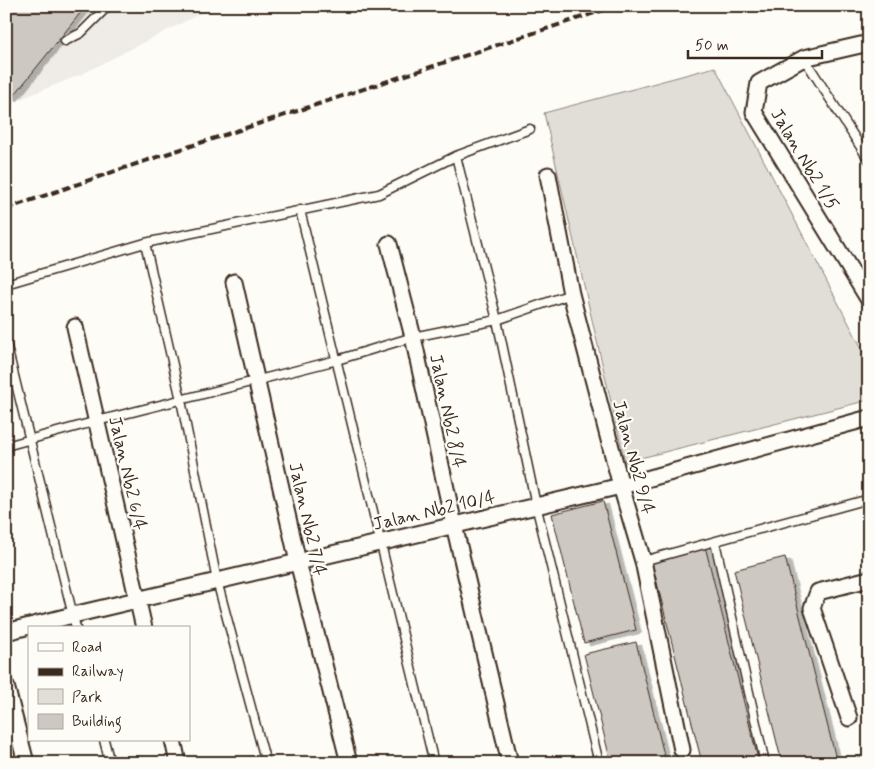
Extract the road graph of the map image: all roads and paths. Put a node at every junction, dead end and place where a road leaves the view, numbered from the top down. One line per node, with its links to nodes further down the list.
1 (108, 6): 2 (lane)
2 (66, 41)
3 (869, 43): 4 (street, Jalan Nb2 1/5)
4 (804, 58): 7 (lane); 15 (street, Jalan Nb2 1/5)
5 (530, 129): 6 (lane)
6 (456, 156): 9 (lane); 16 (lane)
7 (869, 160)
8 (548, 175): 14 (street, Jalan Nb2 9/4)
9 (300, 210): 10 (lane); 20 (lane)
10 (145, 243): 13 (lane); 22 (lane)
11 (389, 244): 18 (street, Jalan Nb2 8/4)
12 (234, 282): 21 (street, Jalan Nb2 7/4)
13 (6, 284)
14 (571, 294): 16 (lane); 27 (street, Jalan Nb2 9/4)
15 (869, 300)
16 (497, 320): 18 (lane); 29 (lane)
17 (75, 327): 24 (street, Jalan Nb2 6/4)
18 (413, 337): 20 (lane); 30 (street, Jalan Nb2 8/4)
19 (6, 343): 25 (lane)
20 (337, 360): 21 (lane); 32 (lane)
21 (257, 381): 22 (lane); 34 (street, Jalan Nb2 7/4)
22 (181, 400): 24 (lane); 36 (lane)
23 (869, 418): 27 (street, Jalan Nb2 10/4)
24 (97, 421): 25 (lane); 37 (street, Jalan Nb2 6/4)
25 (30, 440): 26 (lane); 38 (lane)
26 (6, 446)
27 (621, 486): 29 (street, Jalan Nb2 10/4); 33 (street, Jalan Nb2 9/4)
28 (869, 499): 31 (lane)
29 (536, 506): 30 (street, Jalan Nb2 10/4); 55 (lane)
30 (454, 525): 32 (street, Jalan Nb2 10/4); 54 (street, Jalan Nb2 8/4)
31 (714, 542): 33 (lane); 56 (lane)
32 (380, 543): 34 (street, Jalan Nb2 10/4); 53 (lane)
33 (643, 561): 47 (street, Jalan Nb2 9/4)
34 (298, 562): 36 (street, Jalan Nb2 10/4); 52 (street, Jalan Nb2 7/4)
35 (869, 579): 44 (street)
36 (217, 581): 37 (street, Jalan Nb2 10/4); 51 (lane)
37 (137, 600): 38 (street, Jalan Nb2 10/4); 40 (street, Jalan Nb2 6/4)
38 (74, 621): 39 (street, Jalan Nb2 10/4)
39 (43, 626)
40 (144, 626)
41 (28, 628): 42 (street, Jalan Nb2 10/4)
42 (6, 632)
43 (6, 686): 48 (street)
44 (849, 718)
45 (105, 742): 49 (lane)
46 (173, 742): 50 (street)
47 (682, 750)
48 (26, 763)
49 (110, 763)
50 (178, 763)
51 (266, 763)
52 (349, 763)
53 (434, 763)
54 (510, 763)
55 (599, 763)
56 (765, 763)

